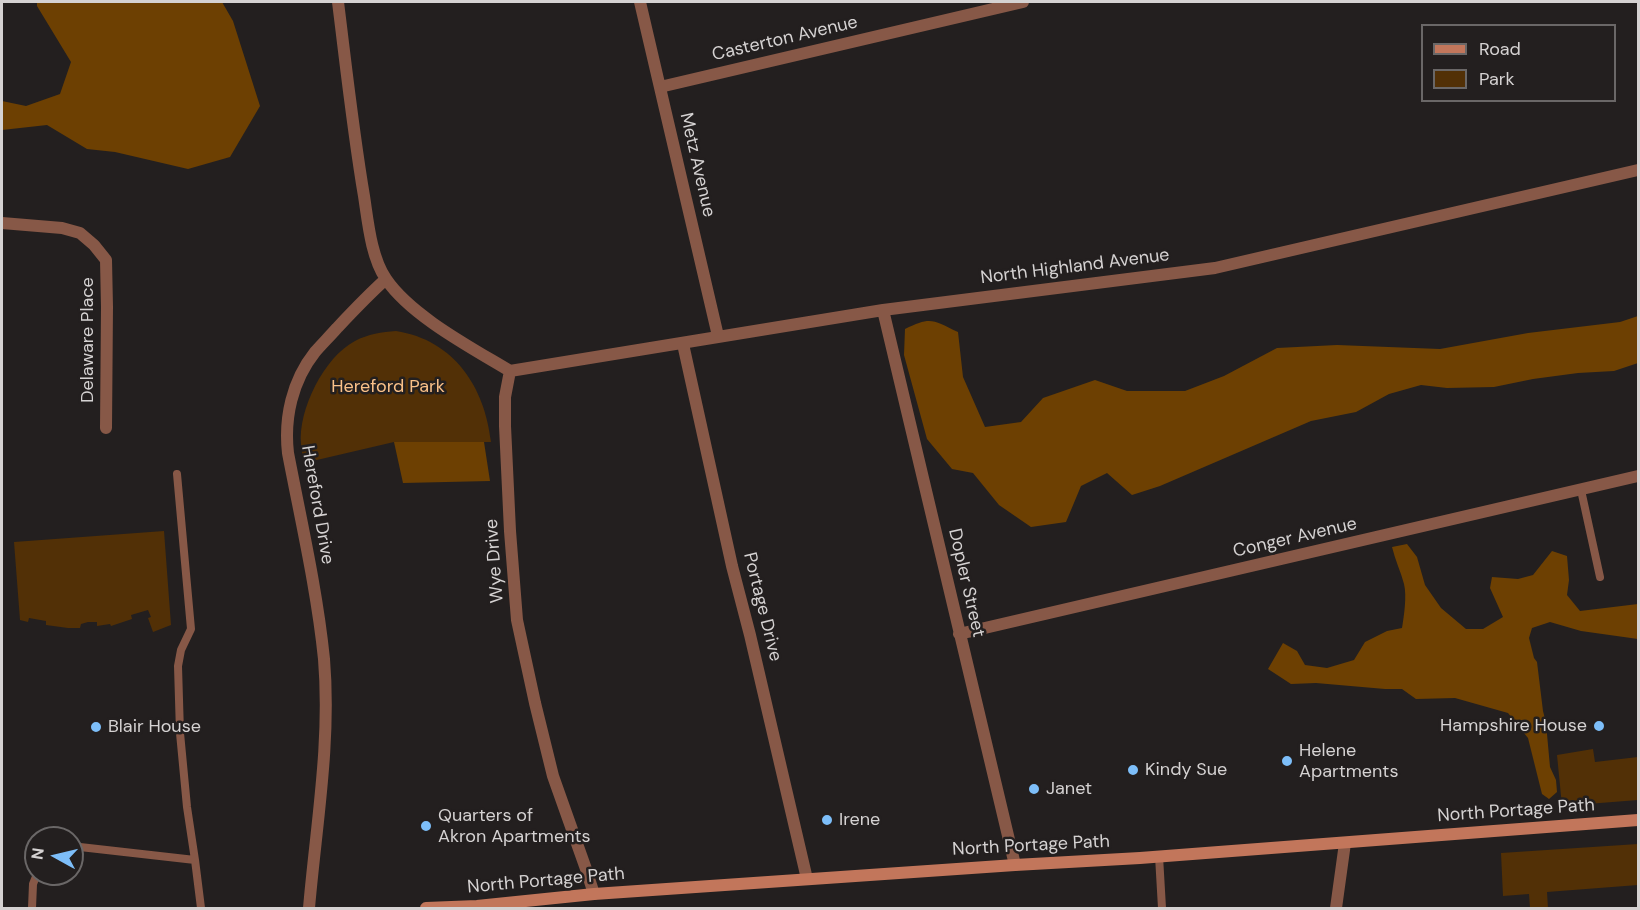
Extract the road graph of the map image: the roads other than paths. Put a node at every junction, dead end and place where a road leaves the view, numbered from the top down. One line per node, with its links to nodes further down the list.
1 (338, 2): 7 (street)
2 (640, 2): 4 (street, Metz Avenue)
3 (1023, 2): 4 (street, Casterton Avenue)
4 (660, 87): 9 (street, Metz Avenue)
5 (1638, 170): 8 (street, North Highland Avenue)
6 (2, 223): 12 (street, Delaware Place)
7 (386, 279): 11 (street); 30 (street, Hereford Drive)
8 (883, 310): 9 (street, North Highland Avenue); 17 (street, Dopler Street)
9 (718, 336): 10 (street, North Highland Avenue)
10 (683, 344): 11 (street, North Highland Avenue); 24 (street, Portage Drive)
11 (510, 371): 26 (street, Wye Drive)
12 (106, 428)
13 (177, 474): 22 (lane)
14 (1638, 476): 15 (street, Conger Avenue)
15 (1581, 490): 16 (lane); 17 (street, Conger Avenue)
16 (1600, 577)
17 (959, 634): 23 (street, Dopler Street)
18 (1638, 820): 19 (main road, North Portage Path)
19 (1345, 843): 21 (main road, North Portage Path); 33 (street)
20 (84, 847): 22 (lane)
21 (1159, 856): 23 (main road, North Portage Path); 32 (lane)
22 (195, 860): 29 (lane)
23 (1015, 865): 24 (main road, North Portage Path)
24 (807, 879): 26 (main road, North Portage Path)
25 (33, 886): 28 (lane)
26 (594, 894): 27 (main road, North Portage Path)
27 (477, 907): 31 (main road, North Portage Path)
28 (32, 909)
29 (201, 909)
30 (309, 909)
31 (426, 909)
32 (1162, 909)
33 (1336, 909)

